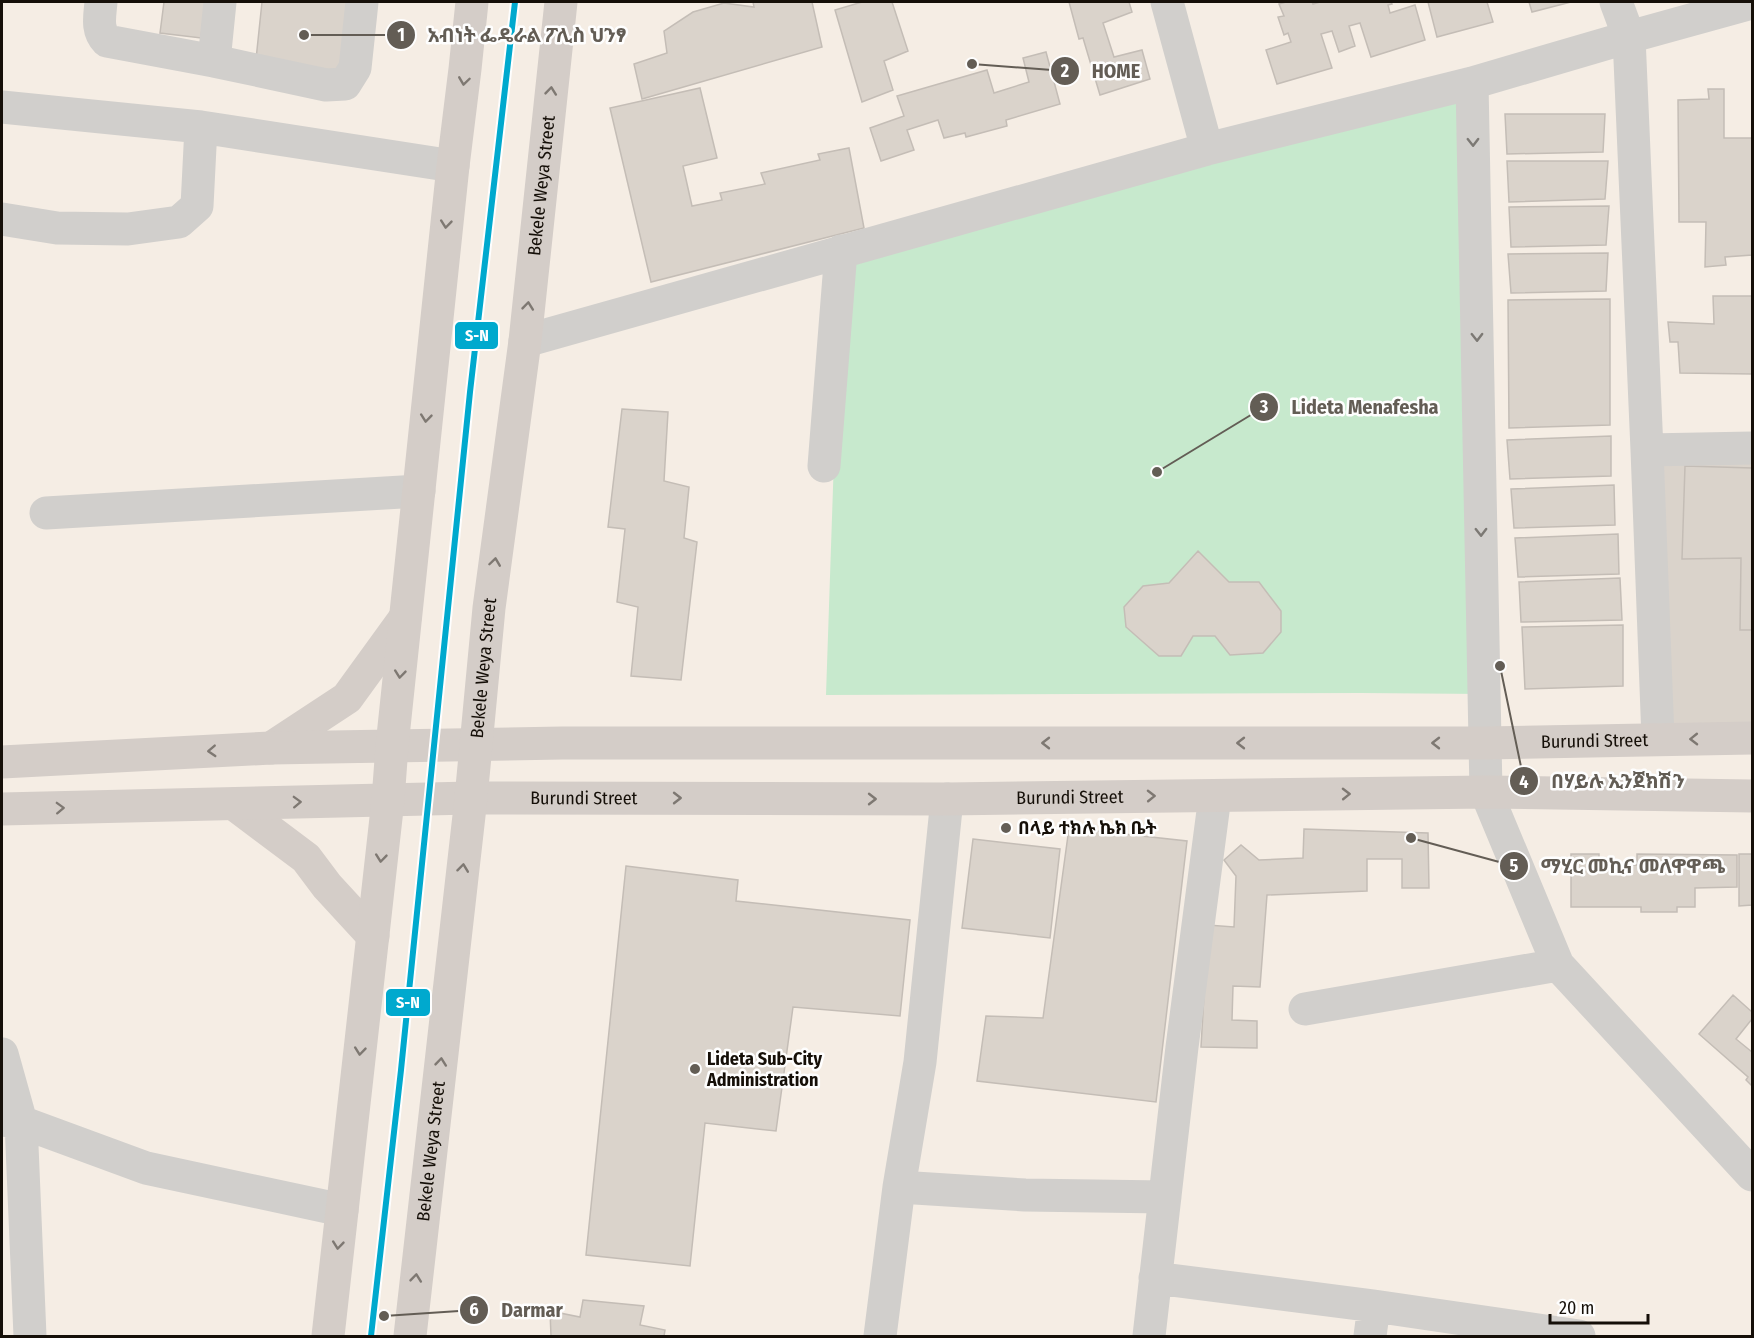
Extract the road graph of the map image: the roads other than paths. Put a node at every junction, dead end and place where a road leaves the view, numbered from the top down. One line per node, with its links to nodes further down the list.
1 (101, 2): 10 (street)
2 (220, 2): 10 (street)
3 (362, 2): 10 (street)
4 (472, 2): 15 (main road, one-way to 15)
5 (561, 2): 18 (main road, Bekele Weya Street, one-way to 5)
6 (1167, 2): 14 (street)
7 (1616, 2): 9 (street)
8 (1752, 3): 9 (street)
9 (1629, 37): 11 (street); 20 (street)
10 (214, 61)
11 (1472, 83): 14 (street); 27 (street, one-way to 27)
12 (2, 107): 13 (street)
13 (201, 127): 15 (street); 16 (street)
14 (1207, 149): 17 (street)
15 (453, 166): 22 (main road, one-way to 22)
16 (2, 219)
17 (841, 251): 18 (street); 21 (street)
18 (525, 341): 28 (main road, Bekele Weya Street, one-way to 18)
19 (1752, 448): 20 (street)
20 (1647, 450): 26 (street)
21 (824, 466)
22 (419, 491): 23 (street); 24 (main road)
23 (46, 513)
24 (406, 617): 29 (main road, one-way to 29); 30 (main road)
25 (1752, 738): 26 (main road, Burundi Street, one-way to 26)
26 (1658, 739): 27 (main road, Burundi Street)
27 (1485, 743): 28 (main road, Burundi Street, one-way to 28); 32 (street)
28 (476, 745): 29 (main road, Burundi Street); 35 (main road, Bekele Weya Street)
29 (392, 746): 30 (main road, Burundi Street); 37 (main road)
30 (271, 748): 31 (main road, Burundi Street, one-way to 31)
31 (2, 762)
32 (1486, 792): 33 (main road, Burundi Street, one-way to 32); 34 (main road, Burundi Street); 41 (street)
33 (1215, 796): 36 (main road, Burundi Street, one-way to 33); 47 (street)
34 (1752, 796)
35 (471, 798): 36 (main road, Burundi Street, one-way to 36); 37 (main road, Burundi Street); 53 (main road, Bekele Weya Street, one-way to 35)
36 (947, 799): 46 (street)
37 (388, 800): 38 (main road, Burundi Street, one-way to 37); 40 (main road, one-way to 40)
38 (234, 804): 39 (main road, Burundi Street, one-way to 38); 40 (main road)
39 (2, 809)
40 (373, 936): 48 (main road, one-way to 48)
41 (1558, 965): 42 (street); 45 (street)
42 (1305, 1009)
43 (2, 1054): 44 (street)
44 (11, 1121): 48 (street); 51 (street)
45 (1752, 1175)
46 (899, 1187): 47 (street); 54 (street)
47 (1164, 1197): 49 (street)
48 (342, 1210): 52 (main road, one-way to 52)
49 (1155, 1278): 50 (street); 55 (street)
50 (1372, 1321): 56 (street)
51 (30, 1336)
52 (328, 1336)
53 (410, 1336)
54 (880, 1336)
55 (1149, 1336)
56 (1579, 1336)

